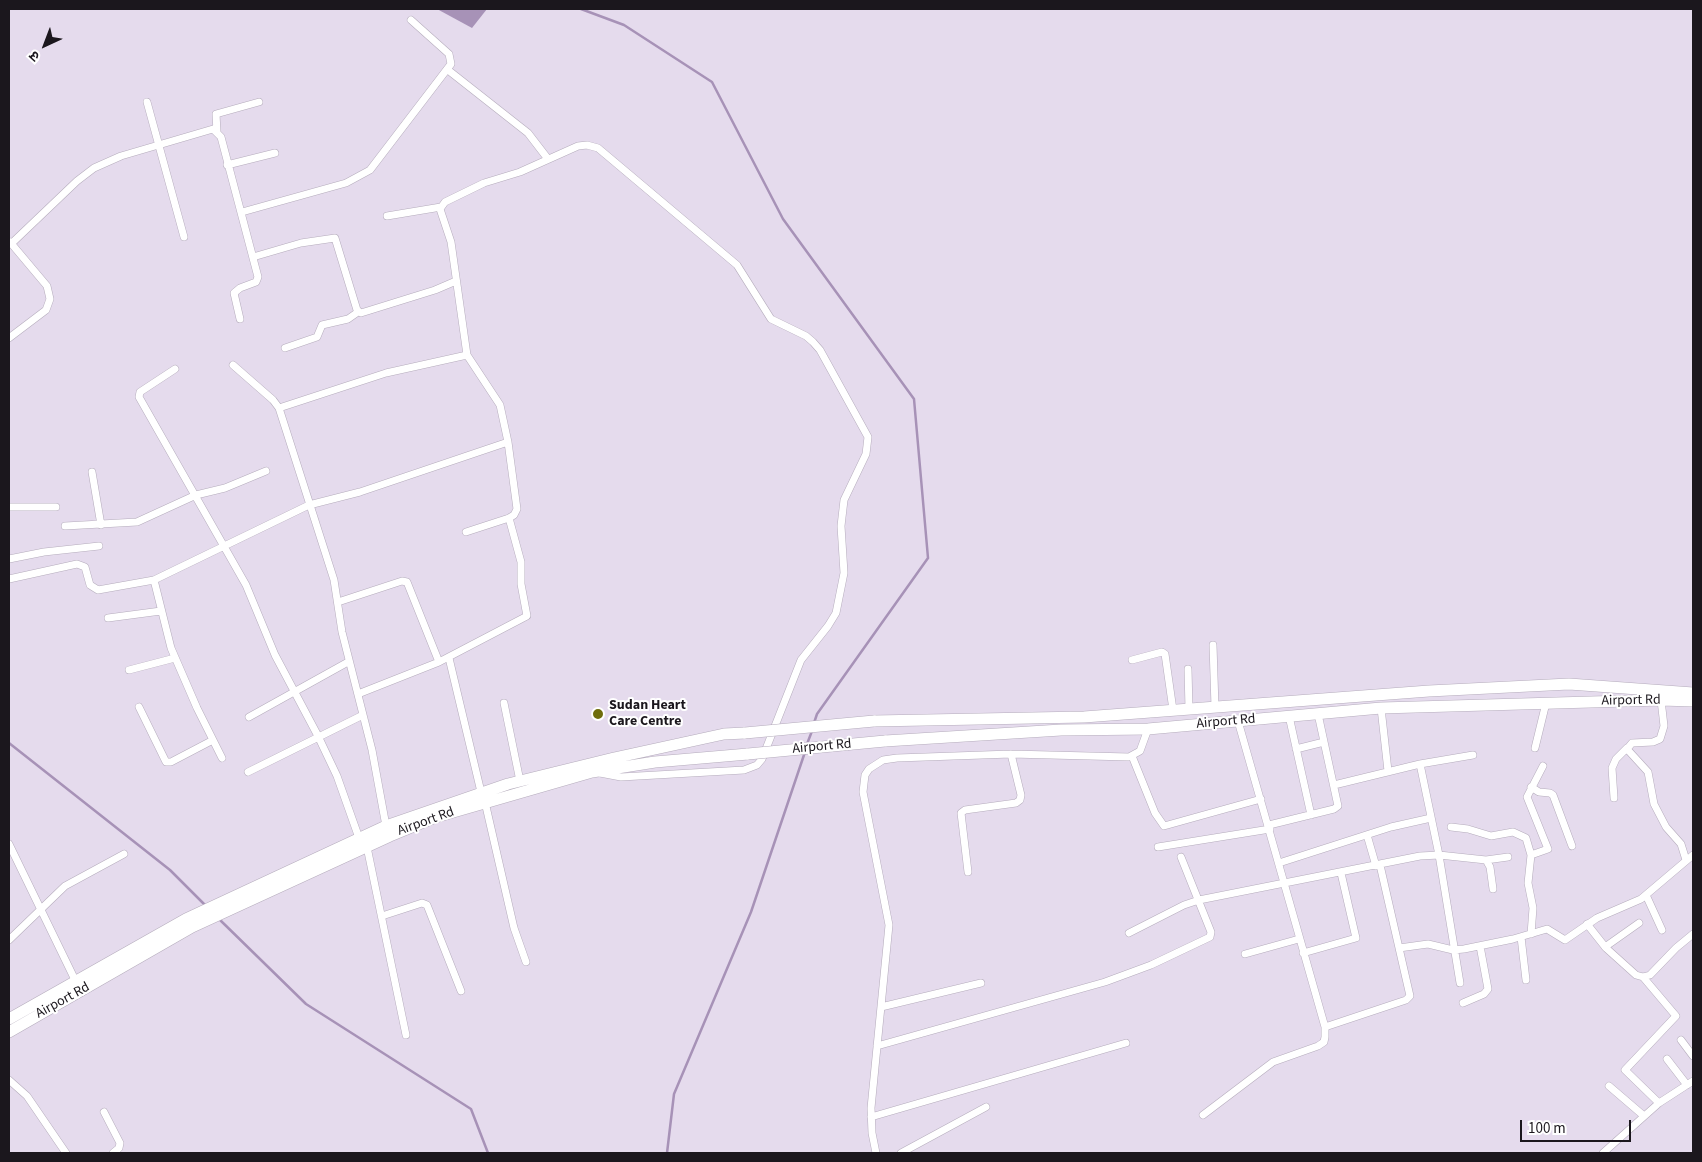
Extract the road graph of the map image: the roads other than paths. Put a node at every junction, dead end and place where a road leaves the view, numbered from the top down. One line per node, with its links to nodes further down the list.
1 (411, 20): 2 (street)
2 (448, 70): 8 (street); 11 (street)
3 (147, 102): 6 (street)
4 (259, 102): 5 (street)
5 (217, 132): 6 (street); 9 (street)
6 (158, 145): 13 (street); 14 (street)
7 (275, 153): 9 (street)
8 (548, 160): 10 (street); 84 (street)
9 (227, 165): 11 (street)
10 (441, 207): 12 (street); 16 (street)
11 (242, 212): 15 (street)
12 (386, 216)
13 (184, 237)
14 (10, 242): 19 (street)
15 (253, 257): 17 (street); 18 (street)
16 (456, 281): 17 (street); 21 (street)
17 (358, 312): 20 (street)
18 (240, 319)
19 (9, 338)
20 (286, 348)
21 (467, 355): 24 (street); 25 (street)
22 (234, 365): 24 (street)
23 (175, 369): 28 (street)
24 (279, 408): 29 (street)
25 (508, 442): 29 (street); 32 (street)
26 (266, 471): 28 (street)
27 (92, 472): 33 (street)
28 (196, 495): 33 (street); 37 (street)
29 (309, 505): 37 (street); 41 (street)
30 (9, 507): 31 (street)
31 (56, 507)
32 (509, 518): 35 (street); 46 (street)
33 (101, 525): 34 (street)
34 (65, 526)
35 (466, 532)
36 (99, 546): 38 (street)
37 (225, 546): 40 (street); 52 (street)
38 (9, 559)
39 (9, 579): 40 (street)
40 (154, 580): 42 (street)
41 (338, 602): 48 (street); 49 (street)
42 (161, 611): 43 (street); 45 (street)
43 (108, 618)
44 (1213, 645): 60 (street)
45 (175, 658): 51 (street); 71 (street)
46 (448, 658): 49 (street); 88 (street)
47 (1132, 660): 63 (street)
48 (348, 662): 52 (street); 54 (street)
49 (439, 662): 54 (street)
50 (1188, 669): 62 (street)
51 (128, 670)
52 (296, 692): 66 (street); 70 (street)
53 (1693, 693): 60 (main road)
54 (358, 694): 65 (street)
55 (1661, 700): 56 (main road, Airport Rd); 58 (main road, Airport Rd); 74 (street)
56 (1693, 701)
57 (504, 703): 85 (street)
58 (1546, 703): 61 (main road, Airport Rd); 73 (street)
59 (139, 707): 71 (street)
60 (1215, 707): 62 (main road)
61 (1381, 708): 64 (main road, Airport Rd); 82 (street)
62 (1190, 709): 63 (main road)
63 (1173, 710): 85 (main road, bridge)
64 (1318, 714): 67 (main road, Airport Rd); 72 (street)
65 (363, 715): 70 (street); 93 (street)
66 (250, 716)
67 (1289, 716): 68 (main road, Airport Rd); 75 (street)
68 (1238, 721): 69 (main road, Airport Rd); 89 (street)
69 (1148, 729): 78 (street); 84 (main road, Airport Rd, bridge)
70 (318, 736): 83 (street); 97 (street)
71 (213, 740): 79 (street)
72 (1324, 742): 75 (street); 86 (street)
73 (1535, 748)
74 (1627, 748): 90 (street); 109 (street)
75 (1296, 749): 91 (street)
76 (1010, 754): 78 (street); 112 (street); 144 (street)
77 (1473, 755): 80 (street)
78 (1132, 756): 89 (street)
79 (222, 758)
80 (1420, 764): 82 (street); 92 (street)
81 (1543, 766): 87 (street)
82 (1388, 771): 86 (street)
83 (248, 772)
84 (595, 772): 88 (main road, Airport Rd)
85 (520, 781): 88 (main road)
86 (1334, 785): 91 (street)
87 (1531, 787): 99 (street); 104 (street)
88 (483, 797): 93 (main road); 100 (main road, Airport Rd); 136 (street)
89 (1261, 798): 94 (street)
90 (1614, 798)
91 (1311, 815): 94 (street)
92 (1431, 818): 96 (street); 103 (street)
93 (386, 826): 97 (main road)
94 (1269, 827): 101 (street); 110 (street)
95 (1451, 827): 104 (street)
96 (1366, 835): 110 (street); 111 (street)
97 (359, 838): 117 (main road)
98 (9, 844): 119 (street)
99 (1572, 846)
100 (368, 847): 117 (main road, Airport Rd); 120 (street)
101 (1158, 847)
102 (124, 854): 119 (street)
103 (1439, 855): 108 (street); 111 (street); 133 (street)
104 (1531, 855): 125 (street)
105 (1693, 855): 109 (street)
106 (1181, 857): 118 (street)
107 (1508, 857): 108 (street)
108 (1486, 860): 115 (street)
109 (1686, 860): 116 (street)
110 (1279, 862): 114 (street)
111 (1378, 865): 113 (street); 132 (street)
112 (968, 872)
113 (1341, 873): 114 (street); 134 (street)
114 (1284, 885): 118 (street); 128 (street)
115 (1493, 889)
116 (1646, 895): 122 (street); 123 (street)
117 (240, 899): 141 (main road, Airport Rd)
118 (1199, 900): 124 (street); 151 (street)
119 (42, 908): 129 (street); 141 (street)
120 (382, 916): 142 (street); 148 (street)
121 (1639, 923): 131 (street)
122 (1587, 924): 125 (street); 131 (street)
123 (1662, 930)
124 (1129, 933)
125 (1531, 934): 127 (street)
126 (1693, 934): 137 (street)
127 (1521, 937): 130 (street); 138 (street)
128 (1299, 938): 134 (street); 135 (street)
129 (9, 940)
130 (1480, 946): 133 (street); 143 (street)
131 (1604, 947): 137 (street)
132 (1399, 948): 133 (street); 146 (street)
133 (1453, 950): 140 (street)
134 (1303, 953): 146 (street)
135 (1245, 954)
136 (526, 962)
137 (1643, 978): 157 (street)
138 (1526, 980)
139 (981, 983): 144 (street)
140 (1460, 983)
141 (78, 986): 145 (main road); 147 (main road, Airport Rd)
142 (461, 991)
143 (1463, 1003)
144 (881, 1007): 151 (street)
145 (9, 1018)
146 (1325, 1027): 160 (street)
147 (9, 1032)
148 (406, 1034)
149 (1681, 1040): 152 (street)
150 (1126, 1043): 162 (street)
151 (877, 1046): 162 (street)
152 (1693, 1056)
153 (1667, 1059): 155 (street)
154 (9, 1080): 163 (street)
155 (1690, 1083): 157 (street)
156 (1608, 1086): 161 (street)
157 (1659, 1103): 161 (street)
158 (986, 1107): 166 (street)
159 (104, 1112): 164 (street)
160 (1203, 1115)
161 (1644, 1116): 167 (street)
162 (871, 1117): 165 (street)
163 (66, 1153)
164 (113, 1153)
165 (876, 1153)
166 (900, 1153)
167 (1603, 1153)

